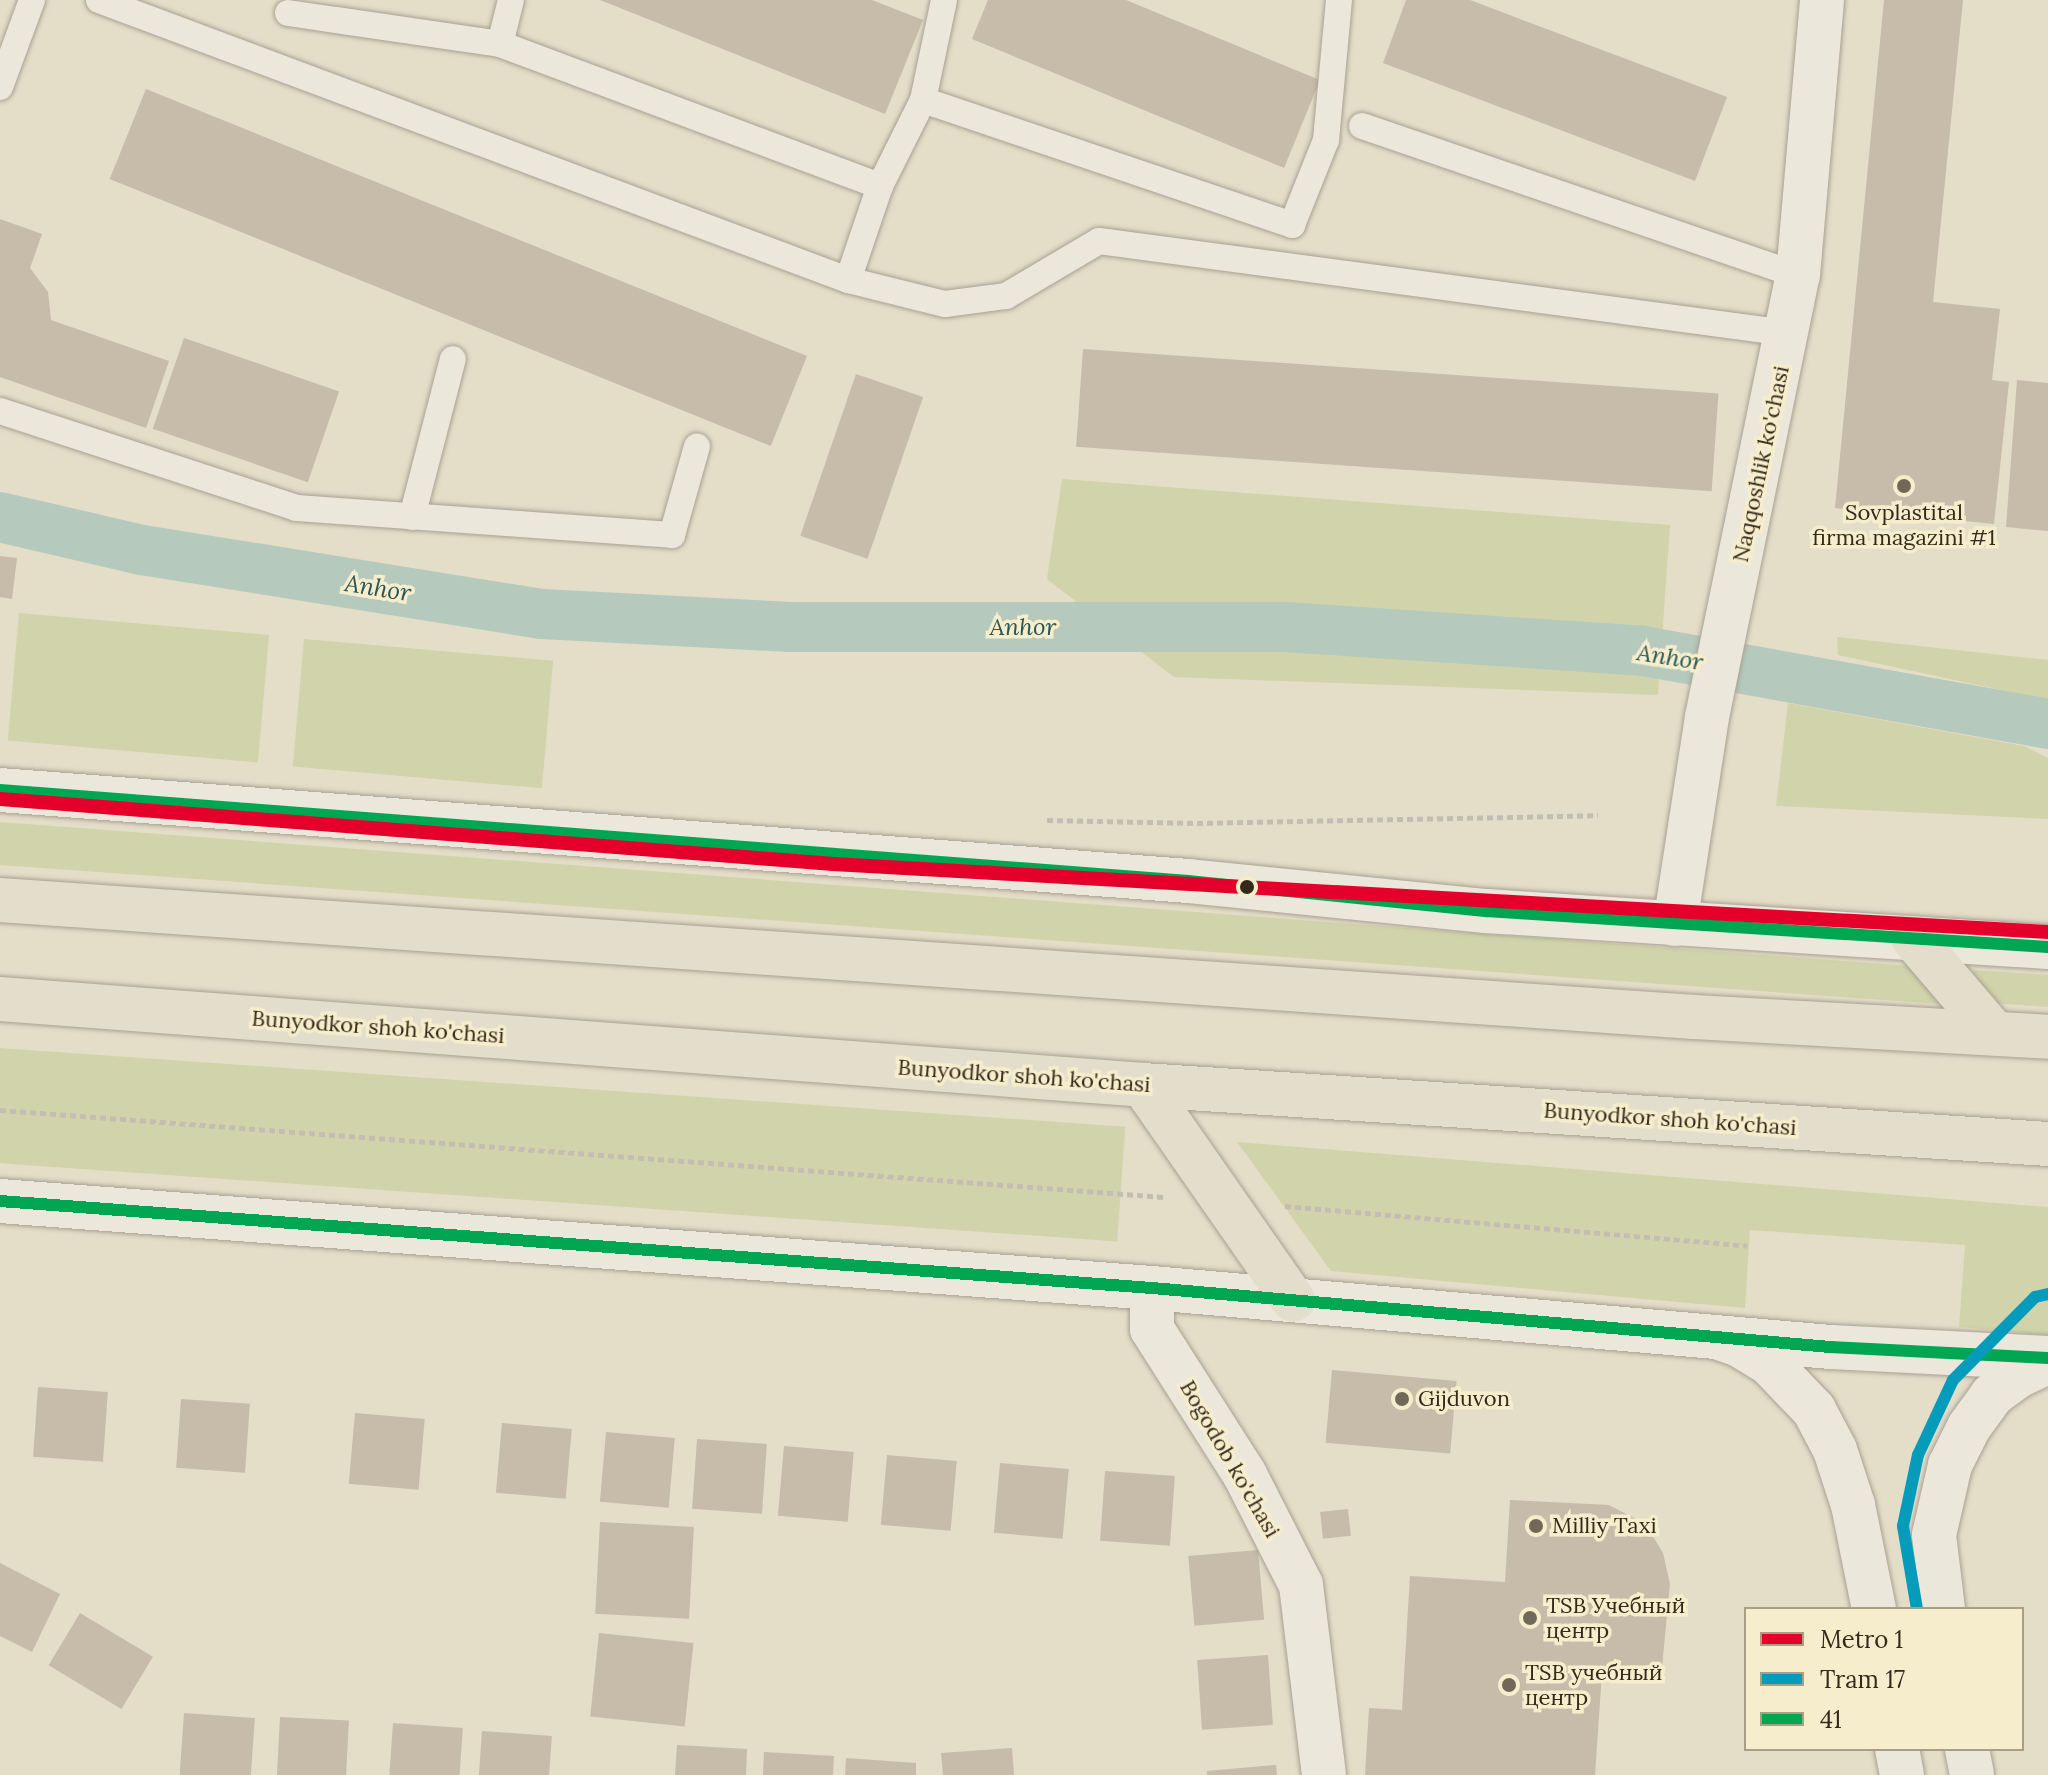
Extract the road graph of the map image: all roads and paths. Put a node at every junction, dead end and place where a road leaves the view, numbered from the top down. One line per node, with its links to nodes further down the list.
1 (32, 0): 9 (lane)
2 (99, 0): 14 (lane)
3 (511, 0): 8 (lane)
4 (944, 0): 10 (lane)
5 (1339, 0): 10 (lane)
6 (1822, 0): 13 (street, Naqqoshlik ko'chasi)
7 (288, 13): 8 (lane)
8 (500, 44): 12 (lane)
9 (0, 87)
10 (923, 100): 12 (lane)
11 (1362, 126): 13 (lane)
12 (880, 186): 14 (lane)
13 (1798, 275): 15 (street, Naqqoshlik ko'chasi)
14 (848, 280): 15 (lane)
15 (1788, 333): 22 (street, Naqqoshlik ko'chasi)
16 (453, 359): 19 (lane)
17 (0, 411): 19 (lane)
18 (697, 446): 19 (lane)
19 (412, 517)
20 (0, 790): 22 (street)
21 (0, 900): 26 (main road)
22 (1675, 924): 23 (street)
23 (1913, 938): 24 (street); 26 (main road)
24 (2048, 947)
25 (0, 999): 28 (main road, Bunyodkor shoh ko'chasi)
26 (1994, 1033): 27 (main road)
27 (2048, 1037)
28 (1143, 1085): 30 (main road, Bunyodkor shoh ko'chasi); 36 (main road)
29 (0, 1110): 31 (path)
30 (2048, 1144)
31 (1175, 1197)
32 (0, 1201): 35 (street)
33 (1284, 1206): 34 (path)
34 (1747, 1246)
35 (1152, 1288): 36 (street); 43 (street, Bogodob ko'chasi)
36 (1293, 1300): 37 (street)
37 (1716, 1337): 38 (street); 39 (street)
38 (2048, 1360): 40 (street)
39 (1874, 1607)
40 (1943, 1607)
41 (1897, 1751): 44 (street)
42 (1967, 1751): 45 (street)
43 (1324, 1775)
44 (1902, 1775)
45 (1972, 1775)

